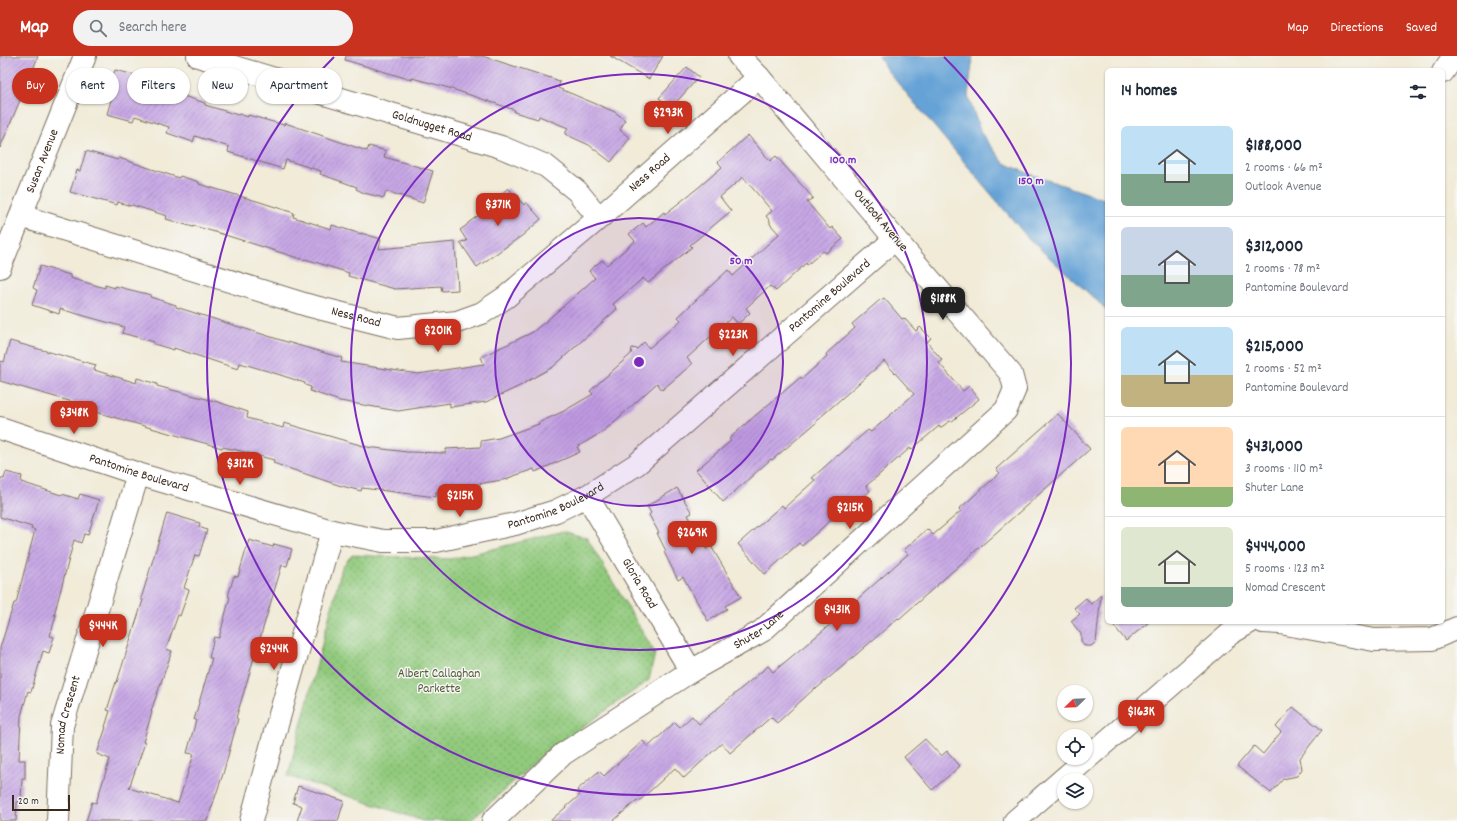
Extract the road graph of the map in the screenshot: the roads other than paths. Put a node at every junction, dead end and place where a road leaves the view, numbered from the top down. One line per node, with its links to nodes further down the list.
1 (85, 56): 7 (street, Susan Avenue)
2 (198, 56): 8 (street, Goldnugget Road)
3 (739, 56): 6 (street, Outlook Avenue)
4 (1454, 56): 5 (street)
5 (1445, 69)
6 (759, 77): 8 (street, Ness Road); 9 (street, Outlook Avenue)
7 (21, 216): 8 (street, Ness Road); 10 (street, Susan Avenue)
8 (599, 218)
9 (895, 239): 11 (street, Outlook Avenue); 14 (street, Pantomine Boulevard)
10 (0, 267)
11 (1015, 390): 19 (street, Shuter Lane)
12 (0, 428): 13 (street, Pantomine Boulevard)
13 (138, 474): 15 (street, Pantomine Boulevard); 20 (street, Nomad Crescent)
14 (587, 496): 15 (street, Pantomine Boulevard); 19 (street, Gloria Road)
15 (332, 531): 21 (street)
16 (1247, 624): 23 (street)
17 (1286, 624): 18 (street)
18 (1457, 628)
19 (691, 671): 22 (street, Shuter Lane)
20 (58, 821)
21 (251, 821)
22 (493, 821)
23 (1014, 821)

